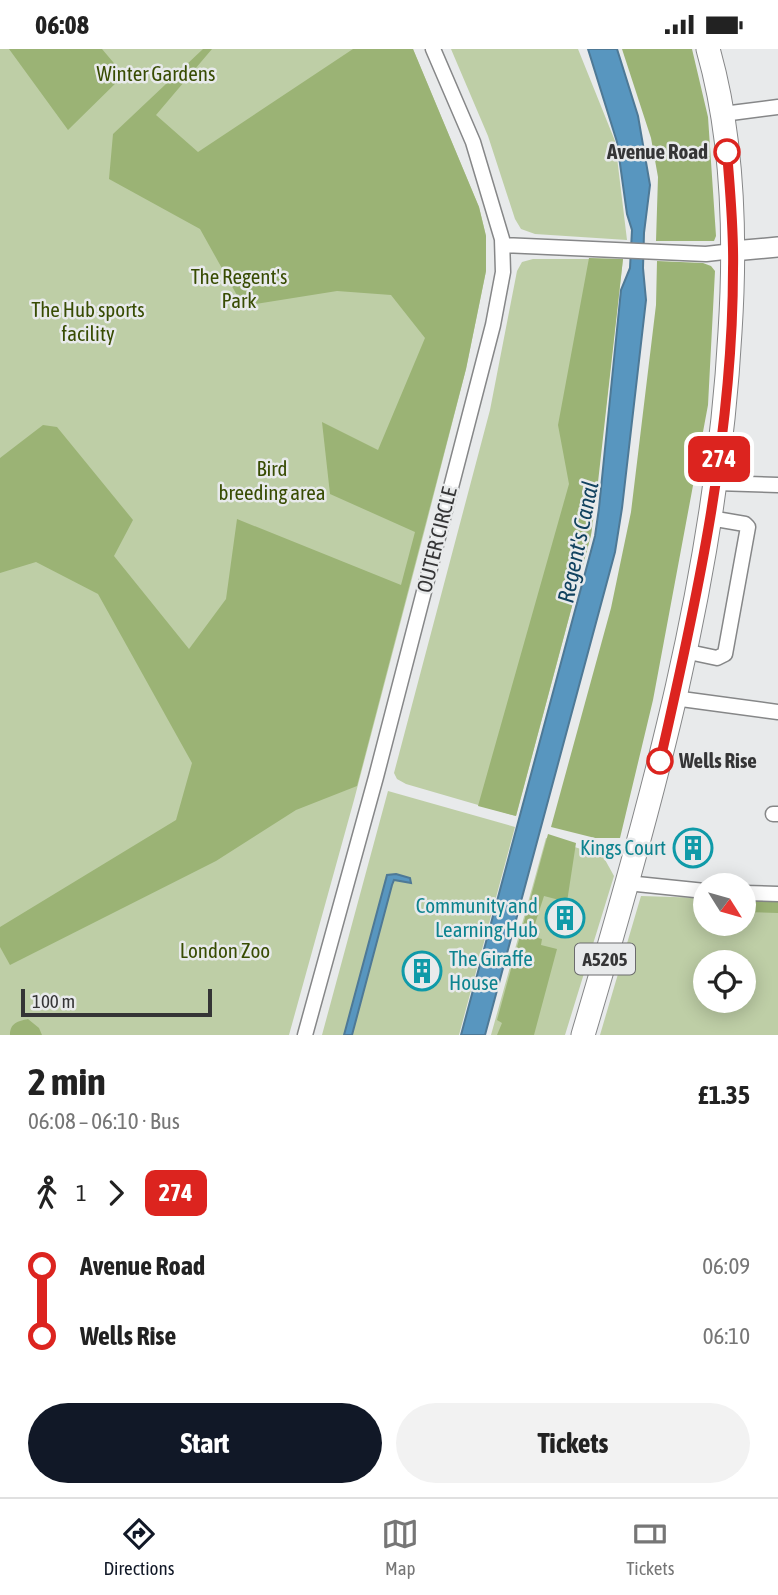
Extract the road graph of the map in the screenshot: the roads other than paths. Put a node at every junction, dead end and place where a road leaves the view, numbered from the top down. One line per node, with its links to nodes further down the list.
1 (433, 49): 5 (street, OUTER CIRCLE)
2 (708, 49): 4 (main road, A5205)
3 (778, 107): 4 (street)
4 (723, 114): 7 (main road, A5205)
5 (503, 245): 7 (street); 18 (street, OUTER CIRCLE)
6 (778, 247): 7 (main road)
7 (733, 251): 8 (main road, A5205)
8 (716, 483): 9 (street); 10 (main road, A5205)
9 (778, 485)
10 (710, 517): 11 (main road, A5205); 11 (street)
11 (684, 651): 12 (main road, A5205)
12 (674, 698): 13 (street); 14 (main road, A5205)
13 (778, 712)
14 (627, 883): 15 (street); 19 (main road, A5205)
15 (693, 890)
16 (756, 893): 17 (street)
17 (778, 894)
18 (305, 1035)
19 (583, 1035)

